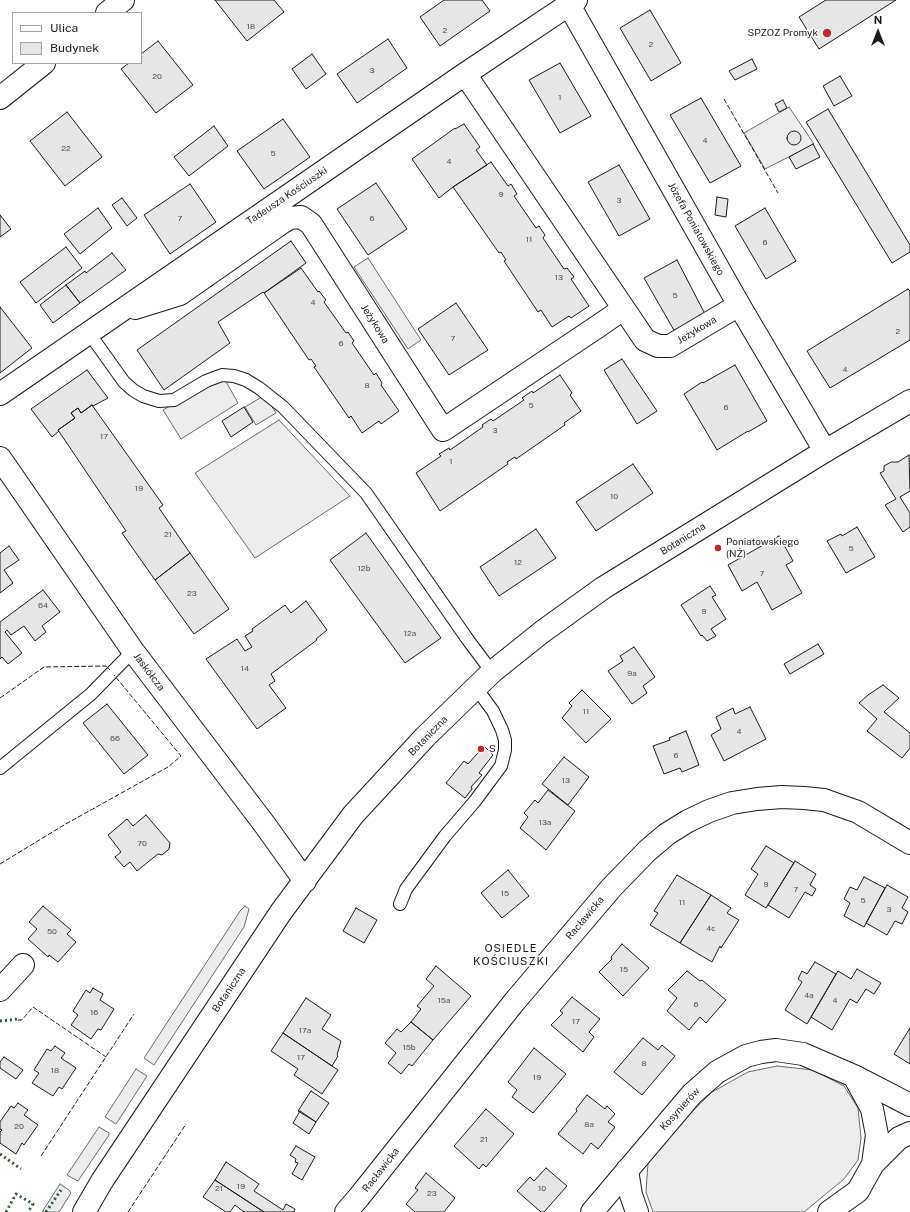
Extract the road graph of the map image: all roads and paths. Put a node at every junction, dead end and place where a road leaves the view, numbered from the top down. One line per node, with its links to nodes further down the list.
1 (123, 0): 3 (street)
2 (573, 3): 5 (street, Tadeusza Kościuszki); 7 (street, Józefa Poniatowskiego)
3 (108, 12)
4 (43, 64): 6 (street)
5 (465, 74): 8 (street, Jeżykowa); 9 (street, Tadeusza Kościuszki)
6 (0, 98)
7 (739, 305): 8 (street, Jeżykowa); 13 (street, Józefa Poniatowskiego)
8 (623, 309): 9 (street, Jeżykowa)
9 (115, 314): 10 (street, Tadeusza Kościuszki)
10 (89, 333): 11 (street, Tadeusza Kościuszki); 16 (lane)
11 (0, 394)
12 (910, 401): 13 (street, Botaniczna)
13 (825, 451): 16 (street, Botaniczna)
14 (0, 458): 15 (street, Jaskółcza)
15 (133, 651): 18 (lane); 20 (street, Jaskółcza)
16 (492, 672): 17 (street, Botaniczna)
17 (476, 688): 20 (street, Botaniczna); 21 (lane)
18 (0, 768)
19 (910, 843): 30 (street, Racławicka)
20 (305, 881): 29 (street, Botaniczna)
21 (400, 904)
22 (23, 965): 23 (street)
23 (0, 990)
24 (854, 1076): 25 (street, Kosynierów); 27 (street); 28 (street, Kosynierów)
25 (907, 1104)
26 (910, 1133): 27 (street)
27 (874, 1164): 33 (street)
28 (627, 1170): 31 (street, Kosynierów); 32 (street)
29 (84, 1212)
30 (346, 1212)
31 (592, 1212)
32 (637, 1212)
33 (829, 1212)

